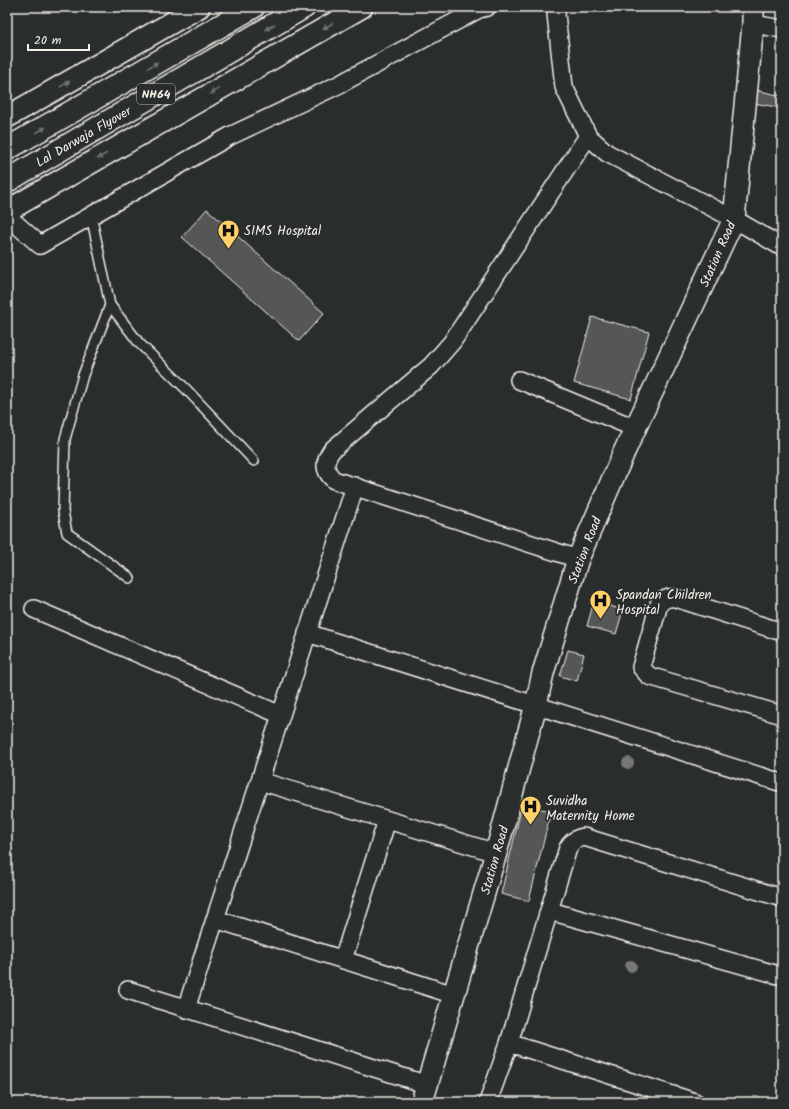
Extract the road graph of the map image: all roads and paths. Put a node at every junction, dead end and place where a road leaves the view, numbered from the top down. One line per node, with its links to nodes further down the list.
1 (200, 7): 9 (street, one-way to 1)
2 (253, 7): 11 (highway, Lal Darwaja Flyover / NH64, one-way to 2)
3 (304, 7): 12 (highway, Lal Darwaja Flyover / NH64, one-way to 12)
4 (362, 7): 13 (street, one-way to 13)
5 (487, 7): 15 (street)
6 (557, 7): 10 (street)
7 (753, 15): 8 (street); 16 (street, Station Road)
8 (782, 29)
9 (7, 117)
10 (588, 136): 16 (street); 22 (street)
11 (7, 150)
12 (7, 181)
13 (7, 211)
14 (7, 216): 15 (street)
15 (91, 216): 18 (lane)
16 (734, 219): 17 (street); 20 (street, Station Road)
17 (782, 247)
18 (110, 305): 21 (lane); 24 (lane)
19 (519, 380): 20 (street)
20 (637, 429): 23 (street, Station Road)
21 (254, 461)
22 (355, 486): 23 (street); 27 (street)
23 (578, 559): 28 (street, Station Road)
24 (130, 578)
25 (34, 609): 29 (street)
26 (782, 632): 30 (street)
27 (307, 633): 28 (street); 29 (street)
28 (536, 705): 32 (street); 34 (street, Station Road)
29 (281, 715): 31 (street)
30 (782, 715)
31 (260, 781): 33 (street); 37 (street)
32 (782, 783)
33 (387, 820): 34 (street); 38 (street)
34 (496, 853): 41 (street, Station Road)
35 (782, 898): 36 (street)
36 (550, 911): 39 (street); 43 (street)
37 (216, 919): 38 (street); 42 (street)
38 (344, 960): 41 (street)
39 (782, 976)
40 (128, 990): 42 (street)
41 (454, 995): 44 (street, Station Road)
42 (186, 1009): 44 (street)
43 (509, 1044): 45 (street); 46 (street)
44 (425, 1093)
45 (488, 1102)
46 (695, 1102)

